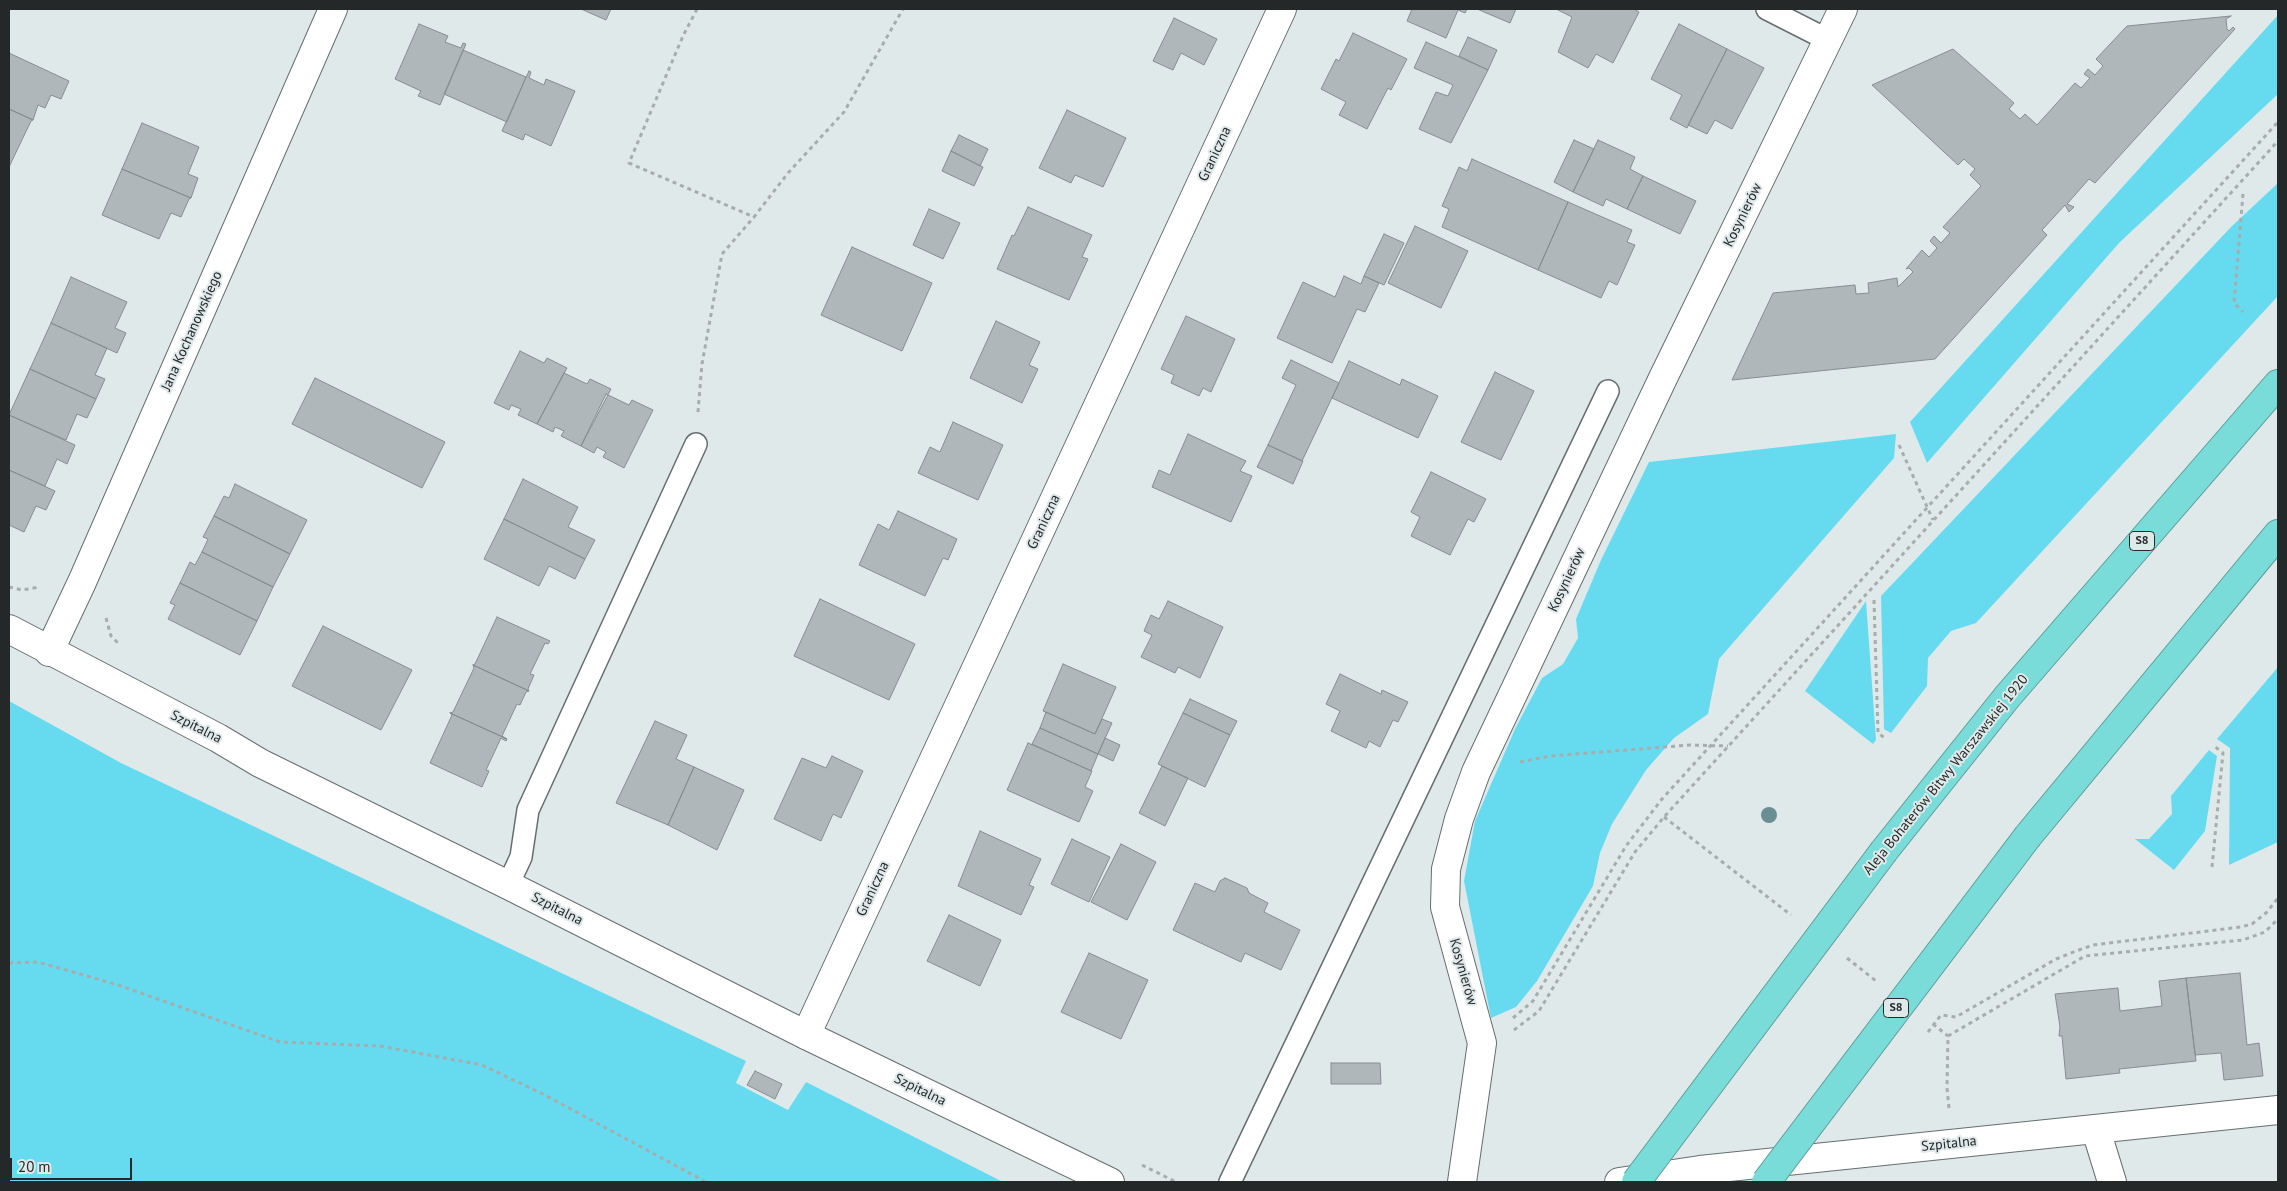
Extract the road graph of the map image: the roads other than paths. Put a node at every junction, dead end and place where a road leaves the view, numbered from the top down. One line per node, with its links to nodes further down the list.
1 (333, 9): 11 (street, Jana Kochanowskiego)
2 (1282, 9): 13 (street, Graniczna)
3 (1767, 9): 5 (lane)
4 (1844, 9): 5 (street, Kosynierów)
5 (1828, 40): 18 (street, Kosynierów)
6 (2278, 384): 20 (highway, Aleja Bohaterów Bitwy Warszawskiej 1920 / S8, bridge)
7 (1608, 391): 17 (lane)
8 (696, 444): 12 (lane)
9 (2278, 534): 21 (highway, S8, bridge)
10 (9, 630): 11 (street, Szpitalna)
11 (49, 652): 12 (street, Szpitalna)
12 (508, 885): 13 (street, Szpitalna)
13 (806, 1034): 16 (street, Szpitalna)
14 (2278, 1110): 15 (street, Szpitalna)
15 (2096, 1130): 19 (street, Szpitalna); 22 (street)
16 (1110, 1182)
17 (1230, 1182)
18 (1462, 1182)
19 (1619, 1182)
20 (1636, 1182)
21 (1766, 1182)
22 (2112, 1182)

